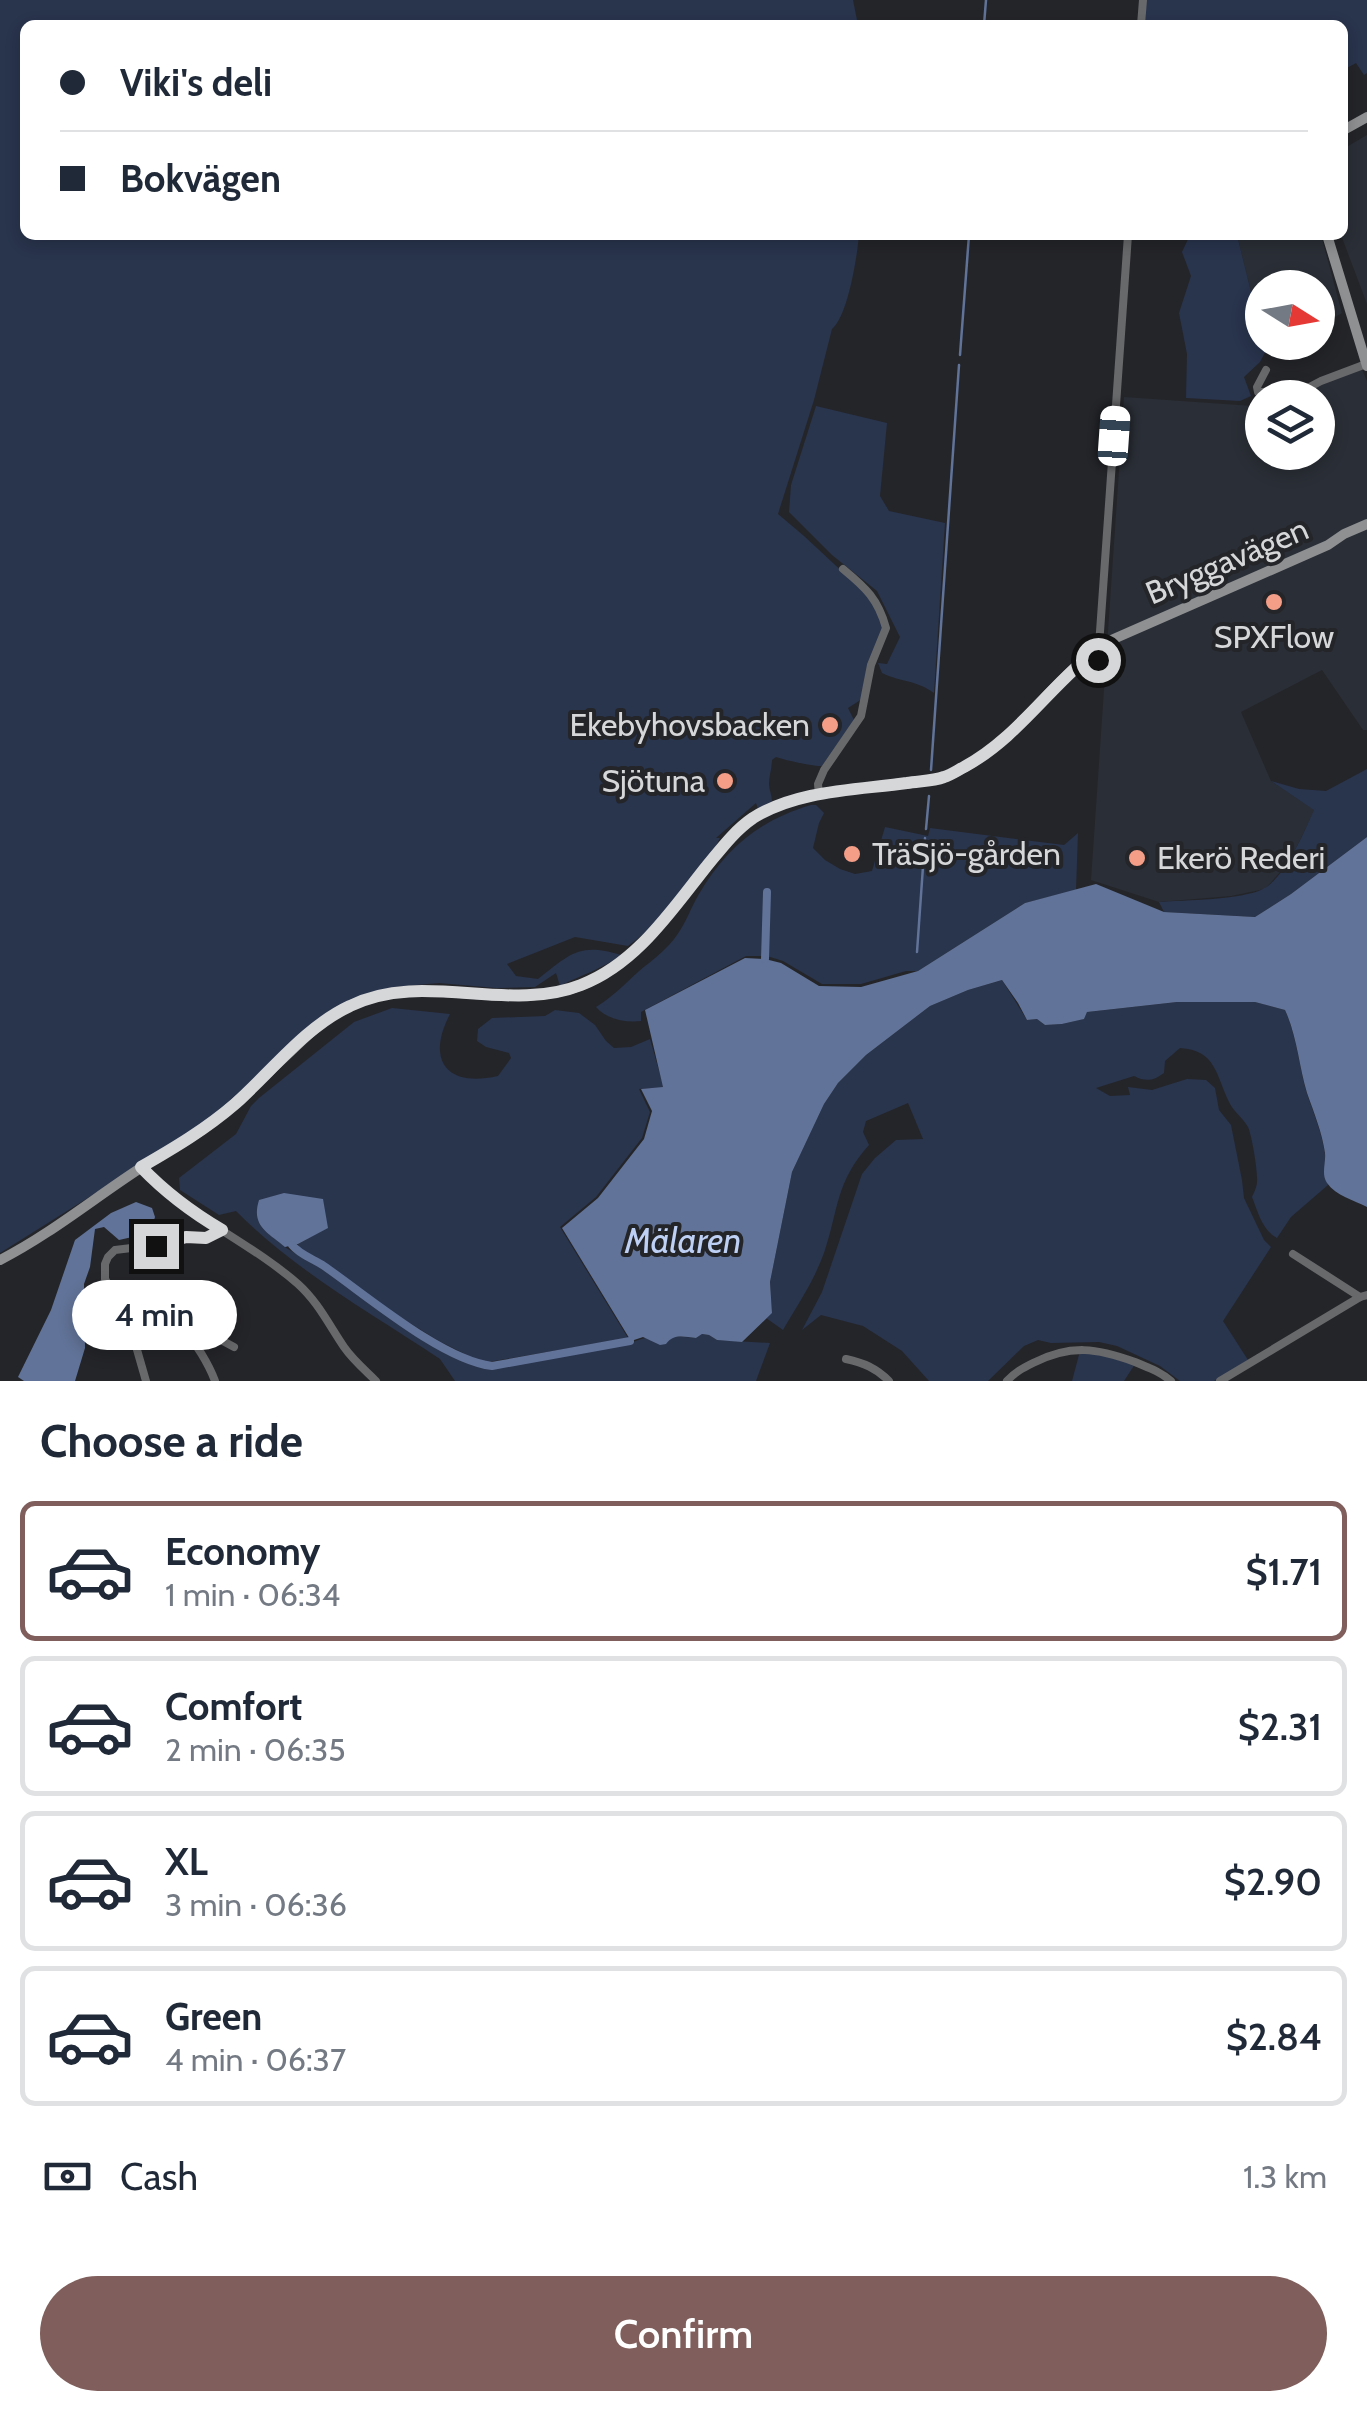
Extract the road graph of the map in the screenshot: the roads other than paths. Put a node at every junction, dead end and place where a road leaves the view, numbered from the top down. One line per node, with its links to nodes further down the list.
1 (1128, 240): 7 (street)
2 (1329, 240): 3 (main road)
3 (1367, 365): 4 (street)
4 (1266, 370)
5 (1367, 524): 7 (main road, Bryggavägen)
6 (843, 569): 9 (street)
7 (1100, 647): 8 (street); 9 (main road, Bryggavägen)
8 (1098, 660)
9 (819, 795): 10 (main road, Bryggavägen)
10 (141, 1167): 11 (street); 13 (main road, Bryggavägen)
11 (222, 1230): 15 (street); 21 (street)
12 (1293, 1254): 14 (street)
13 (0, 1260)
14 (1363, 1296): 25 (street)
15 (123, 1300): 16 (street); 19 (street)
16 (172, 1317): 17 (street); 20 (street)
17 (234, 1346)
18 (846, 1359): 22 (street)
19 (146, 1381)
20 (215, 1381)
21 (376, 1381)
22 (889, 1381)
23 (1006, 1381): 24 (street)
24 (1171, 1381)
25 (1220, 1381)

